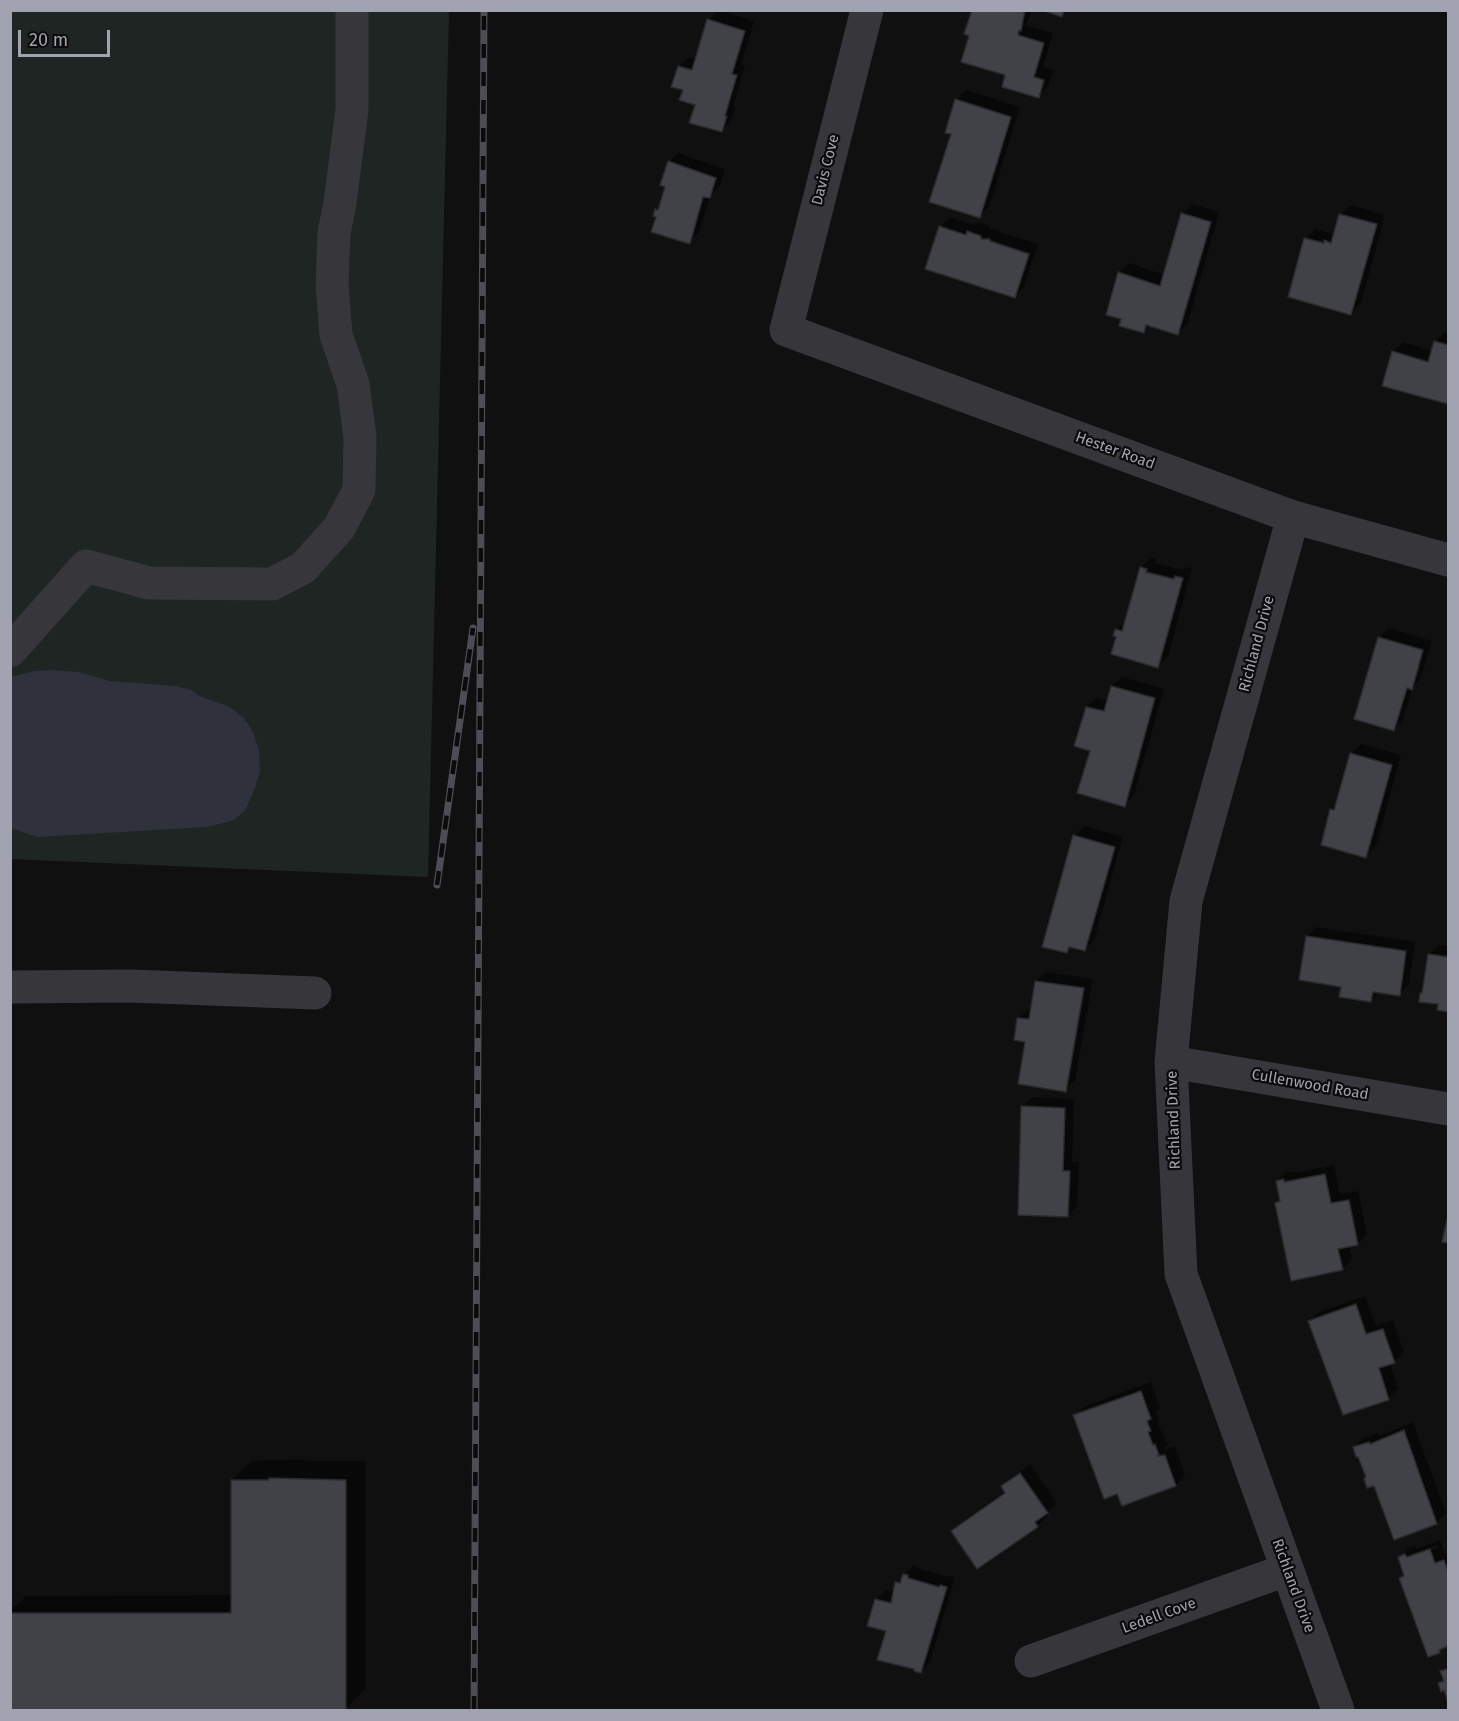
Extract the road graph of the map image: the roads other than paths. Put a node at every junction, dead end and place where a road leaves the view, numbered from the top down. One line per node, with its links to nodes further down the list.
1 (352, 10): 6 (street)
2 (867, 10): 3 (street, Davis Cove)
3 (786, 330): 4 (street, Hester Road)
4 (1293, 517): 5 (street, Hester Road); 9 (street, Richland Drive)
5 (1449, 560)
6 (10, 651)
7 (10, 987): 8 (street)
8 (315, 993)
9 (1171, 1062): 10 (street, Cullenwood Road); 11 (street, Richland Drive)
10 (1449, 1109)
11 (1286, 1570): 12 (street, Ledell Cove); 13 (street, Richland Drive)
12 (1031, 1661)
13 (1338, 1710)

